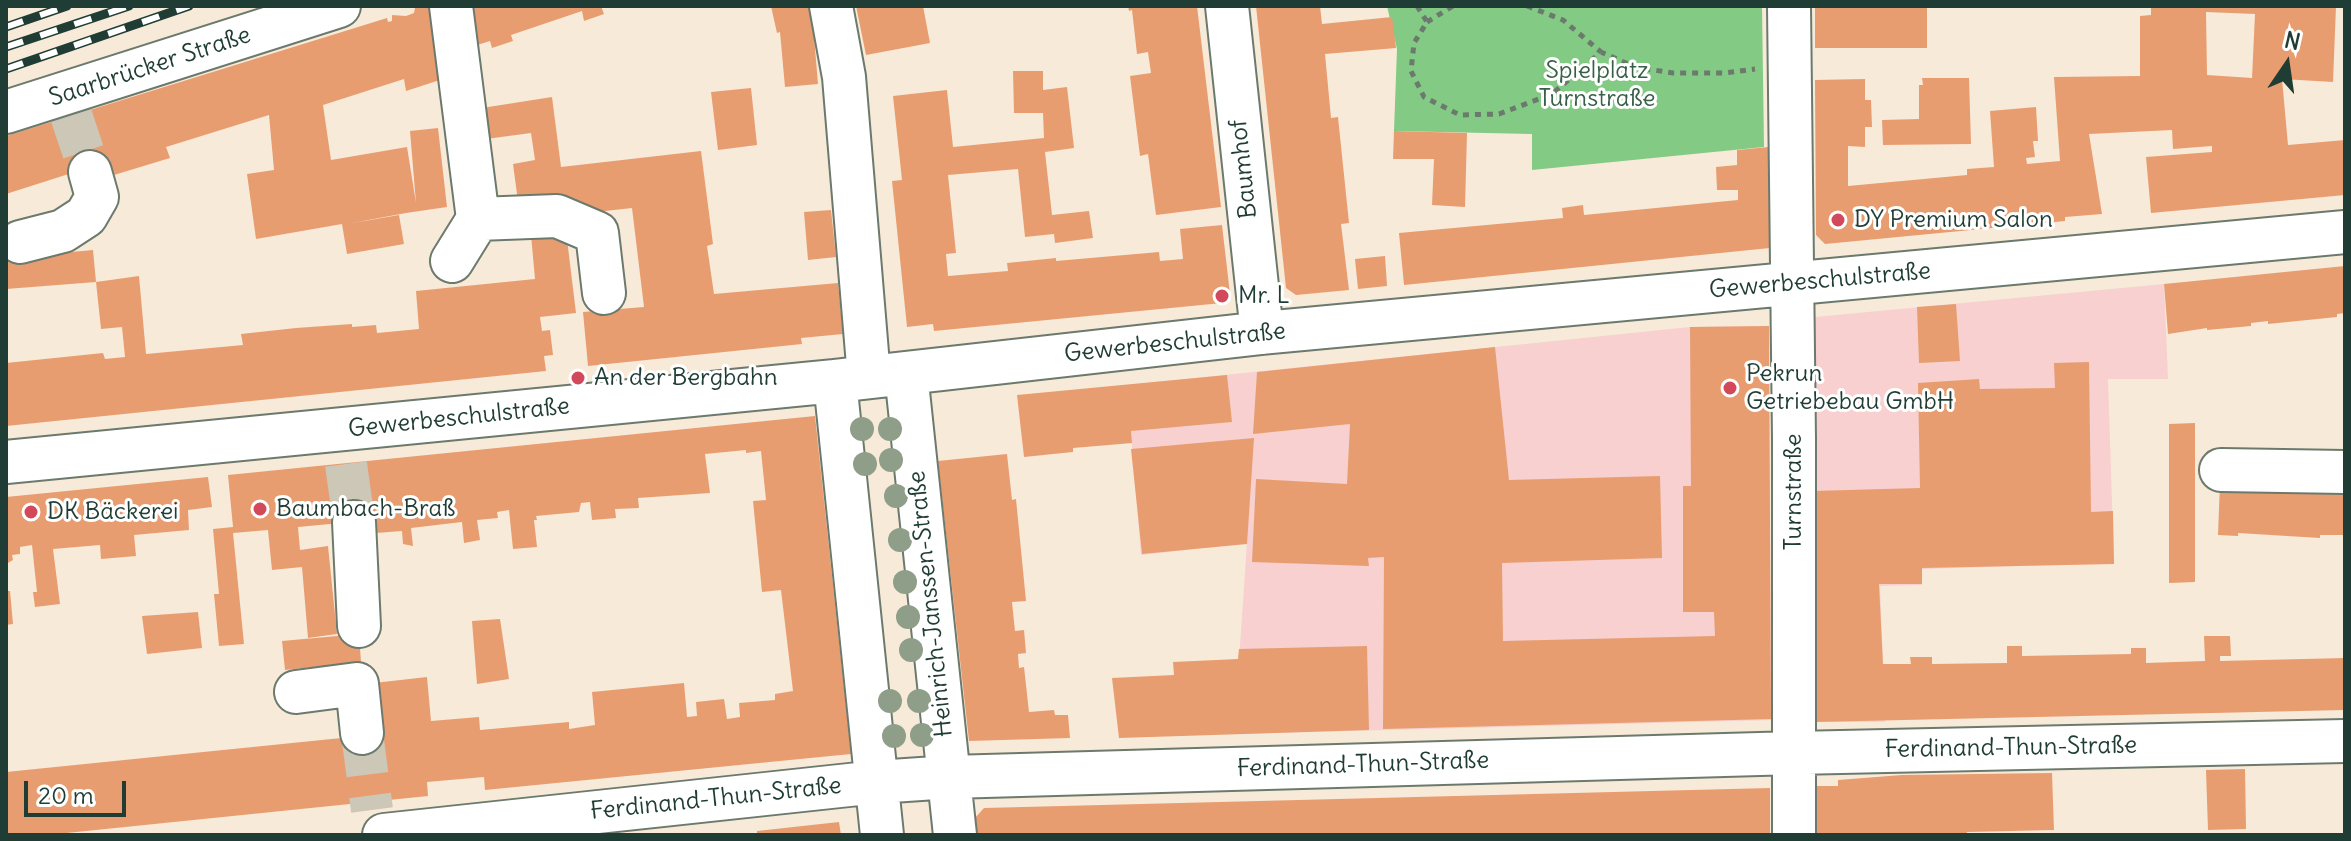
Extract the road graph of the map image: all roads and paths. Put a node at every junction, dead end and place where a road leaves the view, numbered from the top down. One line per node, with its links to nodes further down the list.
1 (339, 6): 12 (street, Saarbrücker Straße)
2 (451, 6): 14 (street)
3 (831, 6): 21 (street, Heinrich-Janssen-Straße)
4 (1227, 6): 20 (street, Baumhof)
5 (1417, 6): 9 (path)
6 (1453, 6): 9 (path)
7 (1527, 6): 10 (path)
8 (1789, 6): 11 (street, Turnstraße)
9 (1427, 22): 10 (path)
10 (1601, 52): 11 (path)
11 (1790, 64): 18 (street, Turnstraße)
12 (6, 112)
13 (90, 172): 16 (street)
14 (478, 219): 17 (street); 19 (street)
15 (2345, 232): 18 (street, Gewerbeschulstraße)
16 (20, 242)
17 (452, 261)
18 (1793, 284): 20 (street, Gewerbeschulstraße); 30 (street, Turnstraße)
19 (604, 293)
20 (1262, 333): 21 (street, Gewerbeschulstraße)
21 (870, 377): 22 (street, Gewerbeschulstraße); 31 (street, Heinrich-Janssen-Straße); 32 (street, Heinrich-Janssen-Straße)
22 (6, 462)
23 (2221, 470): 24 (street)
24 (2345, 472)
25 (354, 522): 26 (street)
26 (359, 626)
27 (296, 692): 28 (street)
28 (362, 733)
29 (2345, 741): 30 (street, Ferdinand-Thun-Straße)
30 (1795, 753): 31 (street, Ferdinand-Thun-Straße); 36 (street, Turnstraße)
31 (950, 777): 32 (street, Ferdinand-Thun-Straße); 35 (street, Heinrich-Janssen-Straße)
32 (877, 782): 33 (street, Ferdinand-Thun-Straße); 34 (street, Heinrich-Janssen-Straße)
33 (376, 827)
34 (882, 835)
35 (955, 835)
36 (1794, 835)

